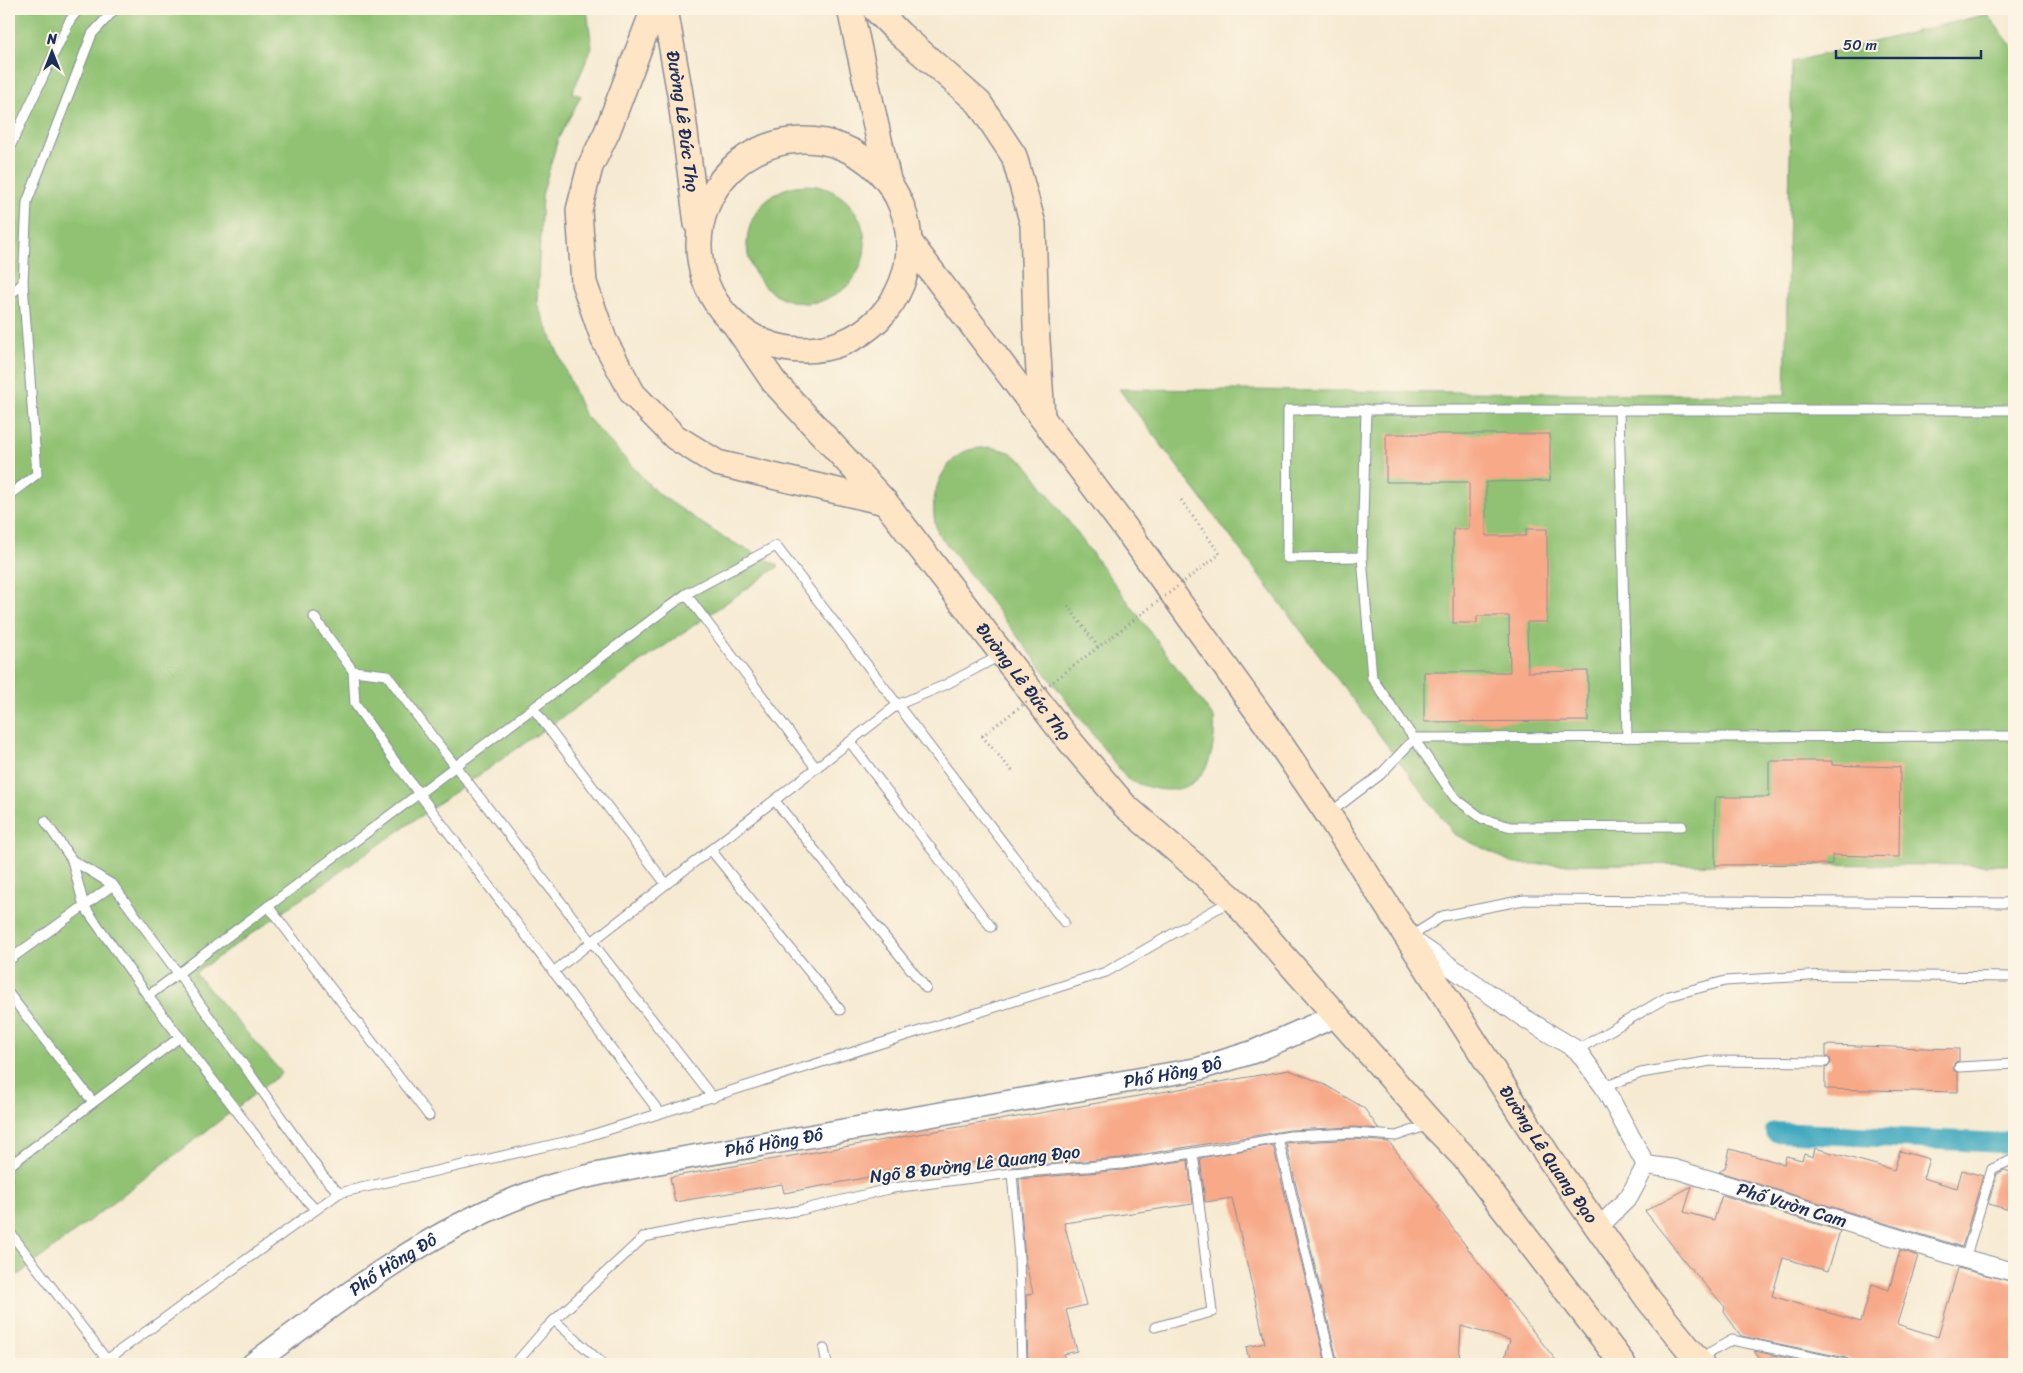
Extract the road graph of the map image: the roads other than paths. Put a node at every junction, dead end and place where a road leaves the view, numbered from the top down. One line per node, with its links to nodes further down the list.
1 (79, 9): 7 (lane)
2 (115, 9): 11 (lane)
3 (654, 9): 19 (main road)
4 (665, 9): 9 (main road, Đường Lê Đức Thọ)
5 (850, 9): 8 (main road)
6 (875, 9): 17 (main road)
7 (9, 149)
8 (888, 180): 9 (main road); 10 (main road)
9 (698, 234): 13 (main road, Đường Lê Đức Thọ)
10 (910, 244): 13 (main road); 17 (main road)
11 (23, 283): 12 (lane); 18 (lane)
12 (9, 296)
13 (736, 326): 19 (main road, Đường Lê Đức Thọ)
14 (1366, 409): 15 (lane); 20 (lane); 20 (lane)
15 (1619, 409): 16 (lane); 28 (lane)
16 (2014, 410)
17 (1042, 417): 35 (main road)
18 (9, 495)
19 (885, 502): 23 (main road, Đường Lê Đức Thọ)
20 (1362, 557): 29 (lane)
21 (686, 594): 25 (lane); 26 (lane); 32 (lane)
22 (314, 617): 24 (lane)
23 (1003, 654): 25 (lane); 42 (main road, Đường Lê Đức Thọ)
24 (352, 671): 31 (lane); 33 (lane)
25 (897, 705): 30 (lane); 46 (lane)
26 (533, 708): 31 (lane); 40 (lane)
27 (2014, 736): 28 (lane)
28 (1627, 737): 29 (lane)
29 (1415, 738): 35 (lane); 37 (lane)
30 (850, 742): 32 (lane); 47 (lane)
31 (456, 765): 33 (lane); 49 (lane)
32 (816, 768): 34 (lane)
33 (418, 794): 45 (lane); 51 (lane)
34 (775, 800): 38 (lane); 54 (lane)
35 (1328, 814): 48 (main road)
36 (45, 821): 39 (lane)
37 (1682, 826)
38 (711, 850): 40 (lane); 57 (lane)
39 (72, 860): 41 (lane); 44 (lane)
40 (666, 884): 49 (lane)
41 (113, 885): 44 (lane); 52 (lane)
42 (1233, 899): 58 (main road, Đường Lê Đức Thọ); 65 (lane)
43 (2014, 903): 48 (lane)
44 (84, 906): 50 (lane); 56 (lane)
45 (268, 906): 52 (lane); 68 (lane)
46 (1064, 922)
47 (990, 927)
48 (1408, 938): 60 (street); 78 (main road, Đường Lê Quang Đạo)
49 (592, 942): 51 (lane); 65 (lane)
50 (9, 960)
51 (553, 972): 67 (lane)
52 (178, 973): 56 (lane); 76 (lane)
53 (2014, 977): 60 (lane)
54 (926, 988)
55 (9, 994): 66 (lane)
56 (148, 996): 59 (lane)
57 (840, 1010)
58 (1335, 1016): 69 (main road); 87 (street, Phố Hồng Đô)
59 (180, 1036): 66 (lane); 77 (lane)
60 (1577, 1050): 64 (street)
61 (1826, 1062): 64 (lane)
62 (2014, 1064): 63 (lane)
63 (1959, 1067)
64 (1604, 1087): 73 (street)
65 (713, 1098): 67 (lane)
66 (93, 1102): 74 (lane)
67 (660, 1113): 76 (lane)
68 (429, 1116)
69 (1432, 1124): 70 (lane, Ngõ 8 Đường Lê Quang Đạo); 93 (main road)
70 (1278, 1138): 71 (lane, Ngõ 8 Đường Lê Quang Đạo); 92 (lane)
71 (1193, 1153): 75 (lane, Ngõ 8 Đường Lê Quang Đạo); 83 (lane)
72 (2014, 1159): 80 (lane)
73 (1646, 1165): 78 (street); 80 (street, Phố Vườn Cam)
74 (9, 1166)
75 (1012, 1173): 82 (lane, Ngõ 8 Đường Lê Quang Đạo); 91 (lane)
76 (339, 1193): 77 (lane)
77 (315, 1209): 85 (lane)
78 (1598, 1228): 86 (main road, Đường Lê Quang Đạo)
79 (9, 1231): 85 (lane)
80 (1965, 1259): 81 (street, Phố Vườn Cam)
81 (2014, 1272)
82 (554, 1320): 88 (lane, Ngõ 8 Đường Lê Quang Đạo); 89 (lane)
83 (1155, 1327)
84 (824, 1349): 90 (lane)
85 (104, 1362)
86 (1699, 1362): 94 (lane)
87 (253, 1364)
88 (515, 1364)
89 (603, 1364)
90 (827, 1364)
91 (1022, 1364)
92 (1332, 1364)
93 (1623, 1364)
94 (1845, 1364)

